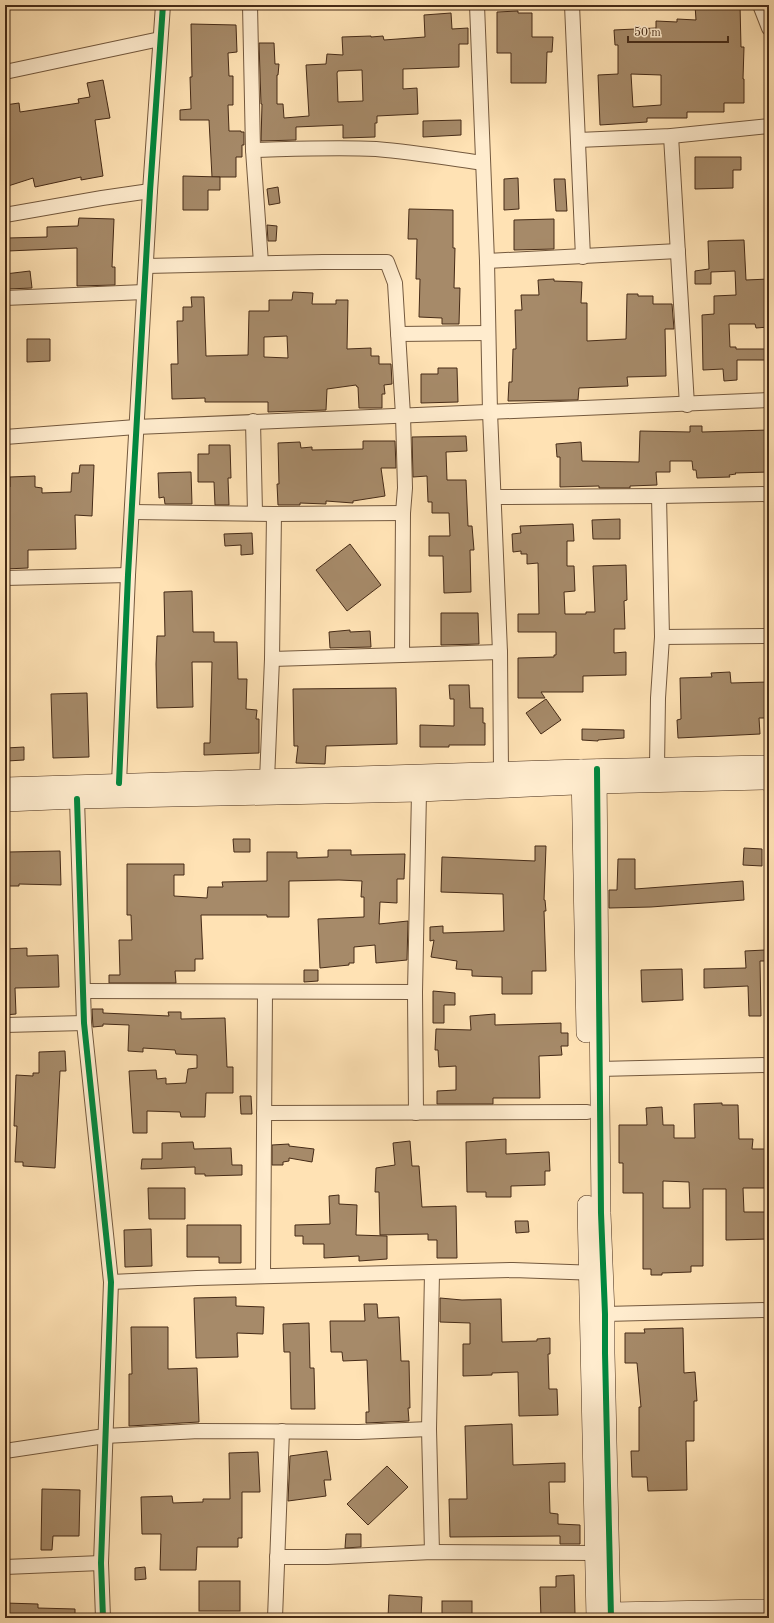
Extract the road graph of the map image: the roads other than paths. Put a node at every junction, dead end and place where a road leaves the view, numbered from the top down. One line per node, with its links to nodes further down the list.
1 (163, 5): 7 (street)
2 (250, 5): 12 (street)
3 (477, 5): 13 (street)
4 (572, 5): 11 (street)
5 (760, 5): 6 (street)
6 (769, 28)
7 (160, 39): 8 (street); 14 (street)
8 (5, 72)
9 (769, 126): 10 (street)
10 (671, 136): 11 (street); 16 (street)
11 (578, 140): 17 (street)
12 (253, 150): 13 (street); 19 (street)
13 (483, 163): 18 (street)
14 (150, 191): 15 (street); 20 (street)
15 (5, 215)
16 (678, 251): 17 (street); 26 (street)
17 (583, 257): 18 (street)
18 (487, 261): 23 (street)
19 (261, 263): 20 (street); 24 (street)
20 (146, 266): 21 (street)
21 (144, 292): 22 (street); 30 (street)
22 (5, 298)
23 (488, 333): 24 (street); 27 (street)
24 (398, 334): 28 (street)
25 (769, 400): 26 (street)
26 (687, 405): 27 (street)
27 (490, 412): 28 (street); 34 (street)
28 (403, 415): 29 (street); 37 (street)
29 (253, 422): 30 (street); 36 (street)
30 (136, 427): 31 (street); 35 (street)
31 (5, 437)
32 (769, 494): 33 (street)
33 (659, 496): 34 (street); 42 (street)
34 (494, 497): 43 (street)
35 (132, 512): 36 (street); 39 (street)
36 (255, 513): 38 (street)
37 (403, 513): 38 (street); 44 (street)
38 (274, 514): 45 (street)
39 (128, 575): 40 (street); 52 (street)
40 (5, 578)
41 (769, 636): 42 (street)
42 (662, 637): 47 (street)
43 (500, 652): 44 (street); 48 (street)
44 (402, 655): 45 (street)
45 (272, 659): 50 (street)
46 (769, 765): 47 (street)
47 (657, 767): 49 (street)
48 (501, 771): 49 (street); 50 (street)
49 (589, 777): 51 (street); 54 (street); 63 (street); 66 (street)
50 (268, 780): 52 (street)
51 (769, 780)
52 (119, 783): 53 (street)
53 (5, 787)
54 (419, 792): 55 (street); 59 (street)
55 (77, 799): 56 (street); 57 (street)
56 (5, 802)
57 (83, 991): 58 (street); 60 (street)
58 (265, 992): 59 (street); 64 (street)
59 (415, 992): 65 (street)
60 (84, 1023): 61 (street); 70 (street)
61 (5, 1026)
62 (769, 1065): 63 (street)
63 (599, 1069): 68 (street)
64 (264, 1112): 65 (street); 69 (street)
65 (416, 1112): 66 (street)
66 (587, 1112): 68 (street)
67 (432, 1273): 68 (street); 69 (street); 73 (street)
68 (596, 1273): 72 (street); 78 (street)
69 (263, 1276): 70 (street)
70 (111, 1282): 75 (street)
71 (769, 1310): 72 (street)
72 (605, 1314): 84 (street)
73 (429, 1429): 74 (street); 77 (street)
74 (282, 1431): 75 (street); 79 (street)
75 (105, 1436): 76 (street); 80 (street)
76 (5, 1452)
77 (432, 1552): 78 (street); 79 (street)
78 (595, 1553): 84 (street)
79 (277, 1557): 86 (street)
80 (101, 1563): 81 (street); 85 (street)
81 (5, 1567)
82 (769, 1609): 83 (street)
83 (692, 1614): 84 (street)
84 (606, 1616)
85 (103, 1618)
86 (275, 1618)

